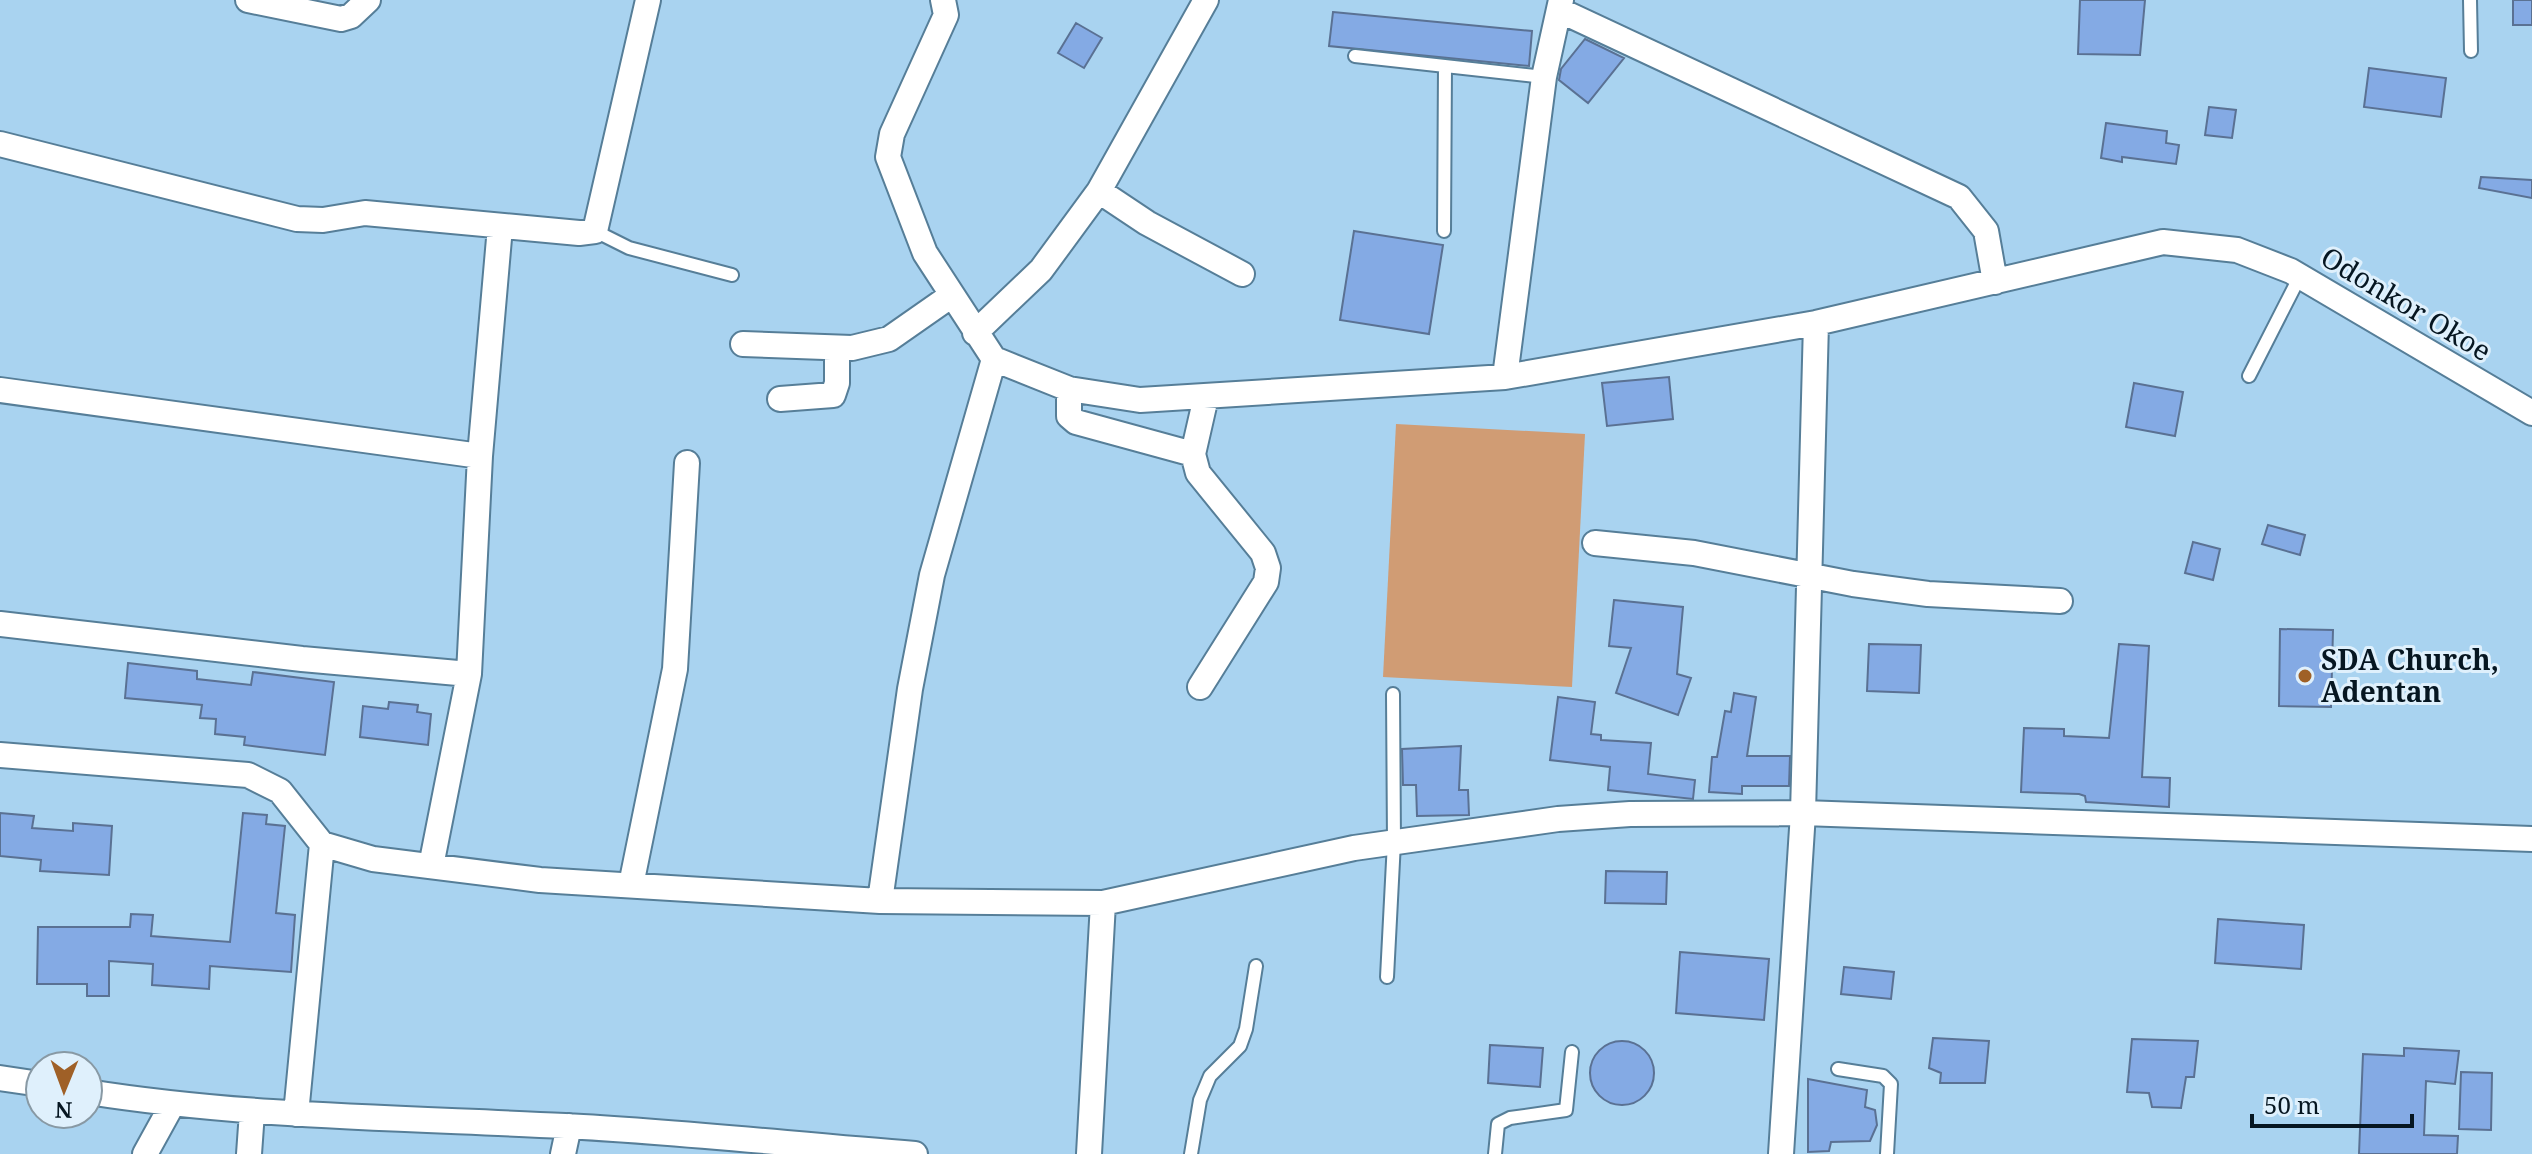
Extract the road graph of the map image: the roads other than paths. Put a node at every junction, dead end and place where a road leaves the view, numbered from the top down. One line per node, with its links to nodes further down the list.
1 (248, 0): 2 (street)
2 (368, 0)
3 (648, 0): 15 (street)
4 (1206, 0): 13 (street)
5 (2470, 0): 8 (lane)
6 (947, 2): 21 (street)
7 (1560, 5): 11 (street); 20 (street)
8 (2471, 51)
9 (1355, 56): 10 (lane)
10 (1445, 66): 11 (lane); 16 (lane)
11 (1544, 77): 28 (street)
12 (0, 144): 14 (street)
13 (1099, 191): 17 (street); 23 (street)
14 (500, 227): 15 (street); 35 (street)
15 (595, 231): 19 (lane)
16 (1444, 231)
17 (1242, 274)
18 (2295, 274): 20 (street, Odonkor Okoe); 27 (lane); 33 (street, Odonkor Okoe)
19 (732, 275)
20 (1995, 282): 22 (street, Odonkor Okoe)
21 (952, 295): 23 (street); 25 (street)
22 (1816, 323): 28 (street, Odonkor Okoe); 38 (street)
23 (975, 333): 26 (street)
24 (743, 344): 25 (street)
25 (837, 349): 32 (street)
26 (994, 359): 29 (street, Odonkor Okoe); 51 (street)
27 (2249, 376)
28 (1505, 377): 31 (street, Odonkor Okoe)
29 (1069, 389): 31 (street, Odonkor Okoe); 34 (street)
30 (0, 390): 35 (street)
31 (1206, 397): 34 (street)
32 (780, 399)
33 (2532, 413)
34 (1193, 454): 42 (street)
35 (480, 456): 41 (street)
36 (687, 463): 50 (street)
37 (1595, 543): 38 (street)
38 (1812, 574): 39 (street); 45 (street)
39 (2060, 601)
40 (0, 624): 41 (street)
41 (469, 674): 49 (street)
42 (1200, 687)
43 (1393, 694): 47 (lane)
44 (0, 755): 48 (street)
45 (1803, 813): 46 (street); 47 (street); 71 (street)
46 (2532, 839)
47 (1394, 842): 52 (street); 54 (lane)
48 (322, 844): 49 (street); 62 (street)
49 (431, 866): 50 (street)
50 (631, 885): 51 (street)
51 (880, 901): 52 (street)
52 (1103, 903): 68 (street)
53 (1256, 966): 69 (lane)
54 (1387, 977)
55 (1572, 1052): 70 (lane)
56 (1838, 1069): 72 (lane)
57 (0, 1078): 58 (street)
58 (24, 1082)
59 (104, 1094): 60 (street)
60 (172, 1105): 61 (street); 64 (street)
61 (252, 1112): 62 (street); 65 (street)
62 (296, 1114): 63 (street)
63 (569, 1126): 66 (street); 67 (street)
64 (145, 1154)
65 (249, 1154)
66 (563, 1154)
67 (915, 1154)
68 (1089, 1154)
69 (1191, 1154)
70 (1495, 1154)
71 (1781, 1154)
72 (1887, 1154)

